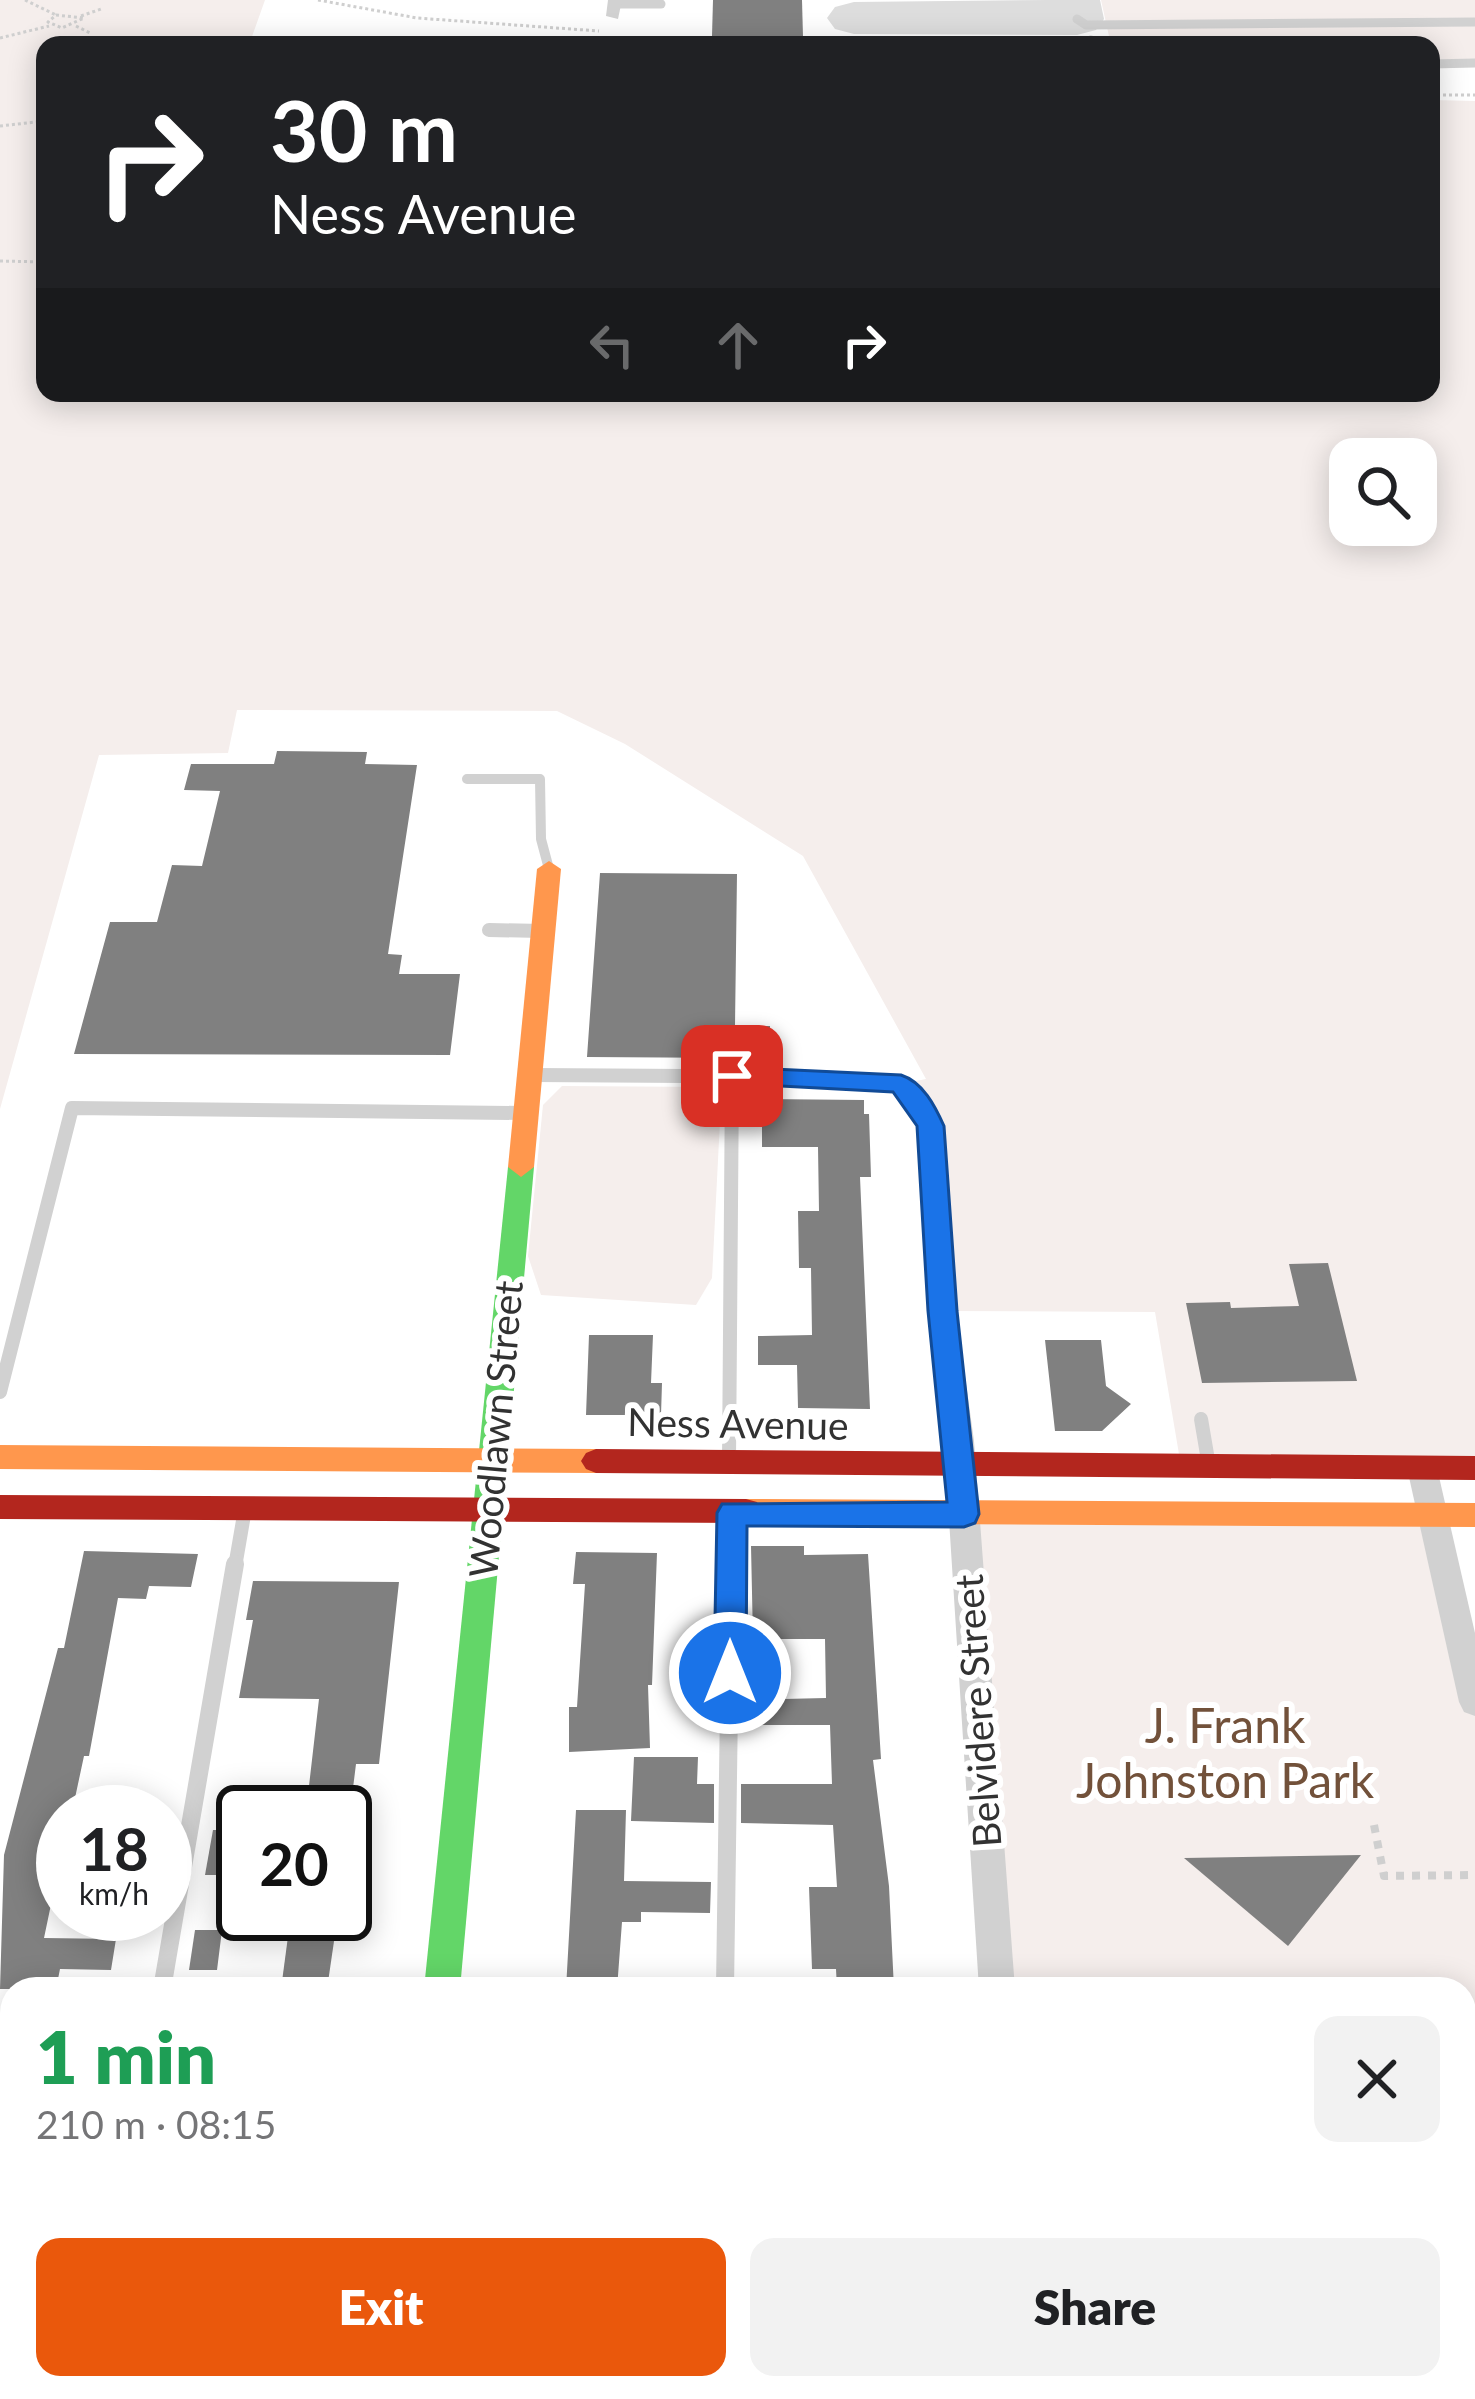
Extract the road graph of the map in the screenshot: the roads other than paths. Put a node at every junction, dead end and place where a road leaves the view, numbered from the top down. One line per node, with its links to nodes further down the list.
1 (661, 4): 2 (lane)
2 (614, 13)
3 (1077, 19): 4 (lane)
4 (1475, 22)
5 (1475, 63): 6 (lane)
6 (1440, 64)
7 (467, 779): 8 (lane)
8 (549, 869): 10 (main road, Woodlawn Street)
9 (489, 931): 10 (lane)
10 (542, 931): 11 (main road, Woodlawn Street)
11 (528, 1075): 12 (lane); 14 (main road, Woodlawn Street)
12 (732, 1076): 13 (lane); 19 (lane)
13 (901, 1084): 20 (street, Belvidere Street)
14 (525, 1113): 15 (lane); 18 (main road, Woodlawn Street)
15 (0, 1392)
16 (1202, 1419): 21 (lane)
17 (0, 1457): 18 (main road, Ness Avenue)
18 (493, 1459): 19 (main road, Ness Avenue); 26 (main road, Woodlawn Street)
19 (729, 1462): 20 (main road, Ness Avenue)
20 (960, 1463): 21 (main road, Ness Avenue); 28 (street, Belvidere Street)
21 (1209, 1466): 22 (main road, Ness Avenue)
22 (1422, 1468): 23 (main road, Ness Avenue); 29 (street)
23 (1475, 1468)
24 (0, 1507): 25 (main road)
25 (245, 1509): 26 (main road); 32 (lane)
26 (487, 1512): 27 (main road); 33 (main road, Woodlawn Street)
27 (732, 1513): 28 (main road); 34 (lane)
28 (964, 1514): 29 (main road); 35 (street, Belvidere Street)
29 (1434, 1515): 30 (main road); 31 (street)
30 (1475, 1515)
31 (1475, 1702)
32 (164, 1977)
33 (443, 1977)
34 (725, 1977)
35 (996, 1977)

